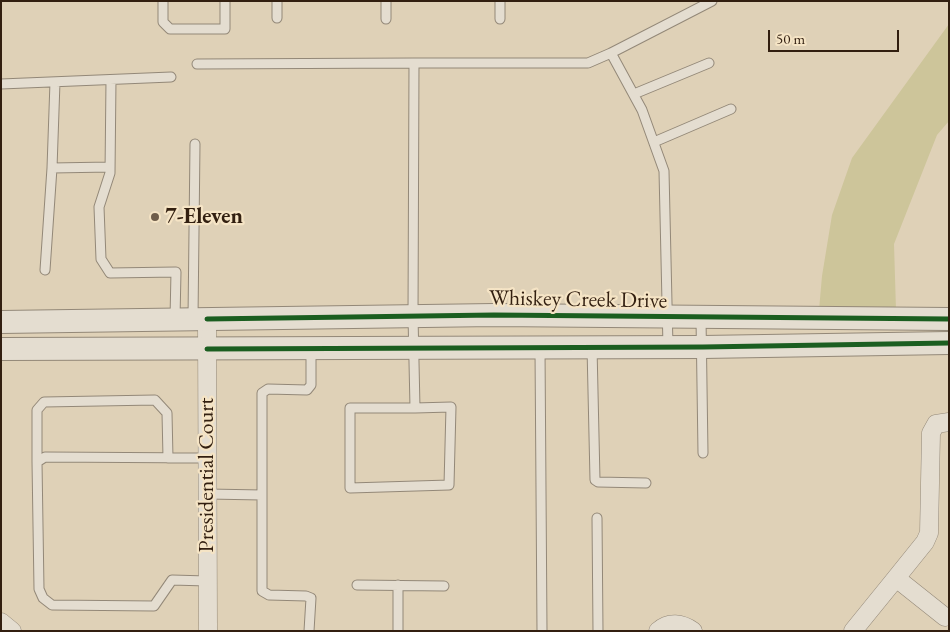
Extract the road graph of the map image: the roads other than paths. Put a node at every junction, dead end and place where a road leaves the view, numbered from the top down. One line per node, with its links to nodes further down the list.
1 (163, 1): 2 (lane)
2 (225, 1)
3 (277, 1): 7 (lane)
4 (386, 1): 8 (lane)
5 (500, 1): 9 (lane)
6 (712, 1): 10 (lane)
7 (276, 18)
8 (386, 19)
9 (500, 19)
10 (610, 53): 11 (lane); 18 (lane)
11 (414, 63): 12 (lane); 25 (lane)
12 (197, 64)
13 (708, 64): 18 (lane)
14 (171, 77): 15 (lane)
15 (111, 80): 16 (lane); 22 (lane)
16 (54, 82): 17 (lane); 23 (lane)
17 (1, 84)
18 (634, 94): 20 (lane)
19 (731, 109): 20 (lane)
20 (654, 142): 26 (lane)
21 (195, 144): 28 (lane)
22 (110, 167): 23 (lane); 28 (lane)
23 (52, 168): 24 (lane)
24 (45, 270)
25 (413, 316): 26 (street, Whiskey Creek Drive); 28 (street, Whiskey Creek Drive); 33 (lane)
26 (667, 317): 27 (street, Whiskey Creek Drive); 36 (lane)
27 (701, 318): 29 (street, Whiskey Creek Drive); 37 (lane)
28 (192, 319): 30 (street, Whiskey Creek Drive); 38 (street, Presidential Court)
29 (949, 319)
30 (1, 322)
31 (949, 343): 37 (street, Whiskey Creek Drive)
32 (311, 347): 33 (street, Whiskey Creek Drive); 38 (street, Whiskey Creek Drive); 48 (lane)
33 (414, 347): 34 (street, Whiskey Creek Drive); 40 (lane)
34 (540, 347): 35 (street, Whiskey Creek Drive); 61 (lane)
35 (592, 347): 36 (street, Whiskey Creek Drive); 46 (lane)
36 (668, 347): 37 (street, Whiskey Creek Drive)
37 (703, 347): 42 (lane)
38 (207, 349): 39 (street, Whiskey Creek Drive); 44 (street, Presidential Court)
39 (1, 350)
40 (415, 408): 40 (lane)
41 (949, 422): 50 (street)
42 (703, 453)
43 (168, 458): 44 (lane); 45 (lane); 45 (lane)
44 (207, 458): 47 (street, Presidential Court)
45 (36, 462): 51 (lane)
46 (646, 482)
47 (208, 494): 48 (lane); 51 (street, Presidential Court)
48 (262, 495): 59 (lane)
49 (596, 518): 62 (lane)
50 (896, 578): 55 (street); 65 (street)
51 (206, 581): 58 (street, Presidential Court)
52 (357, 585): 53 (lane)
53 (398, 585): 54 (lane); 60 (lane)
54 (444, 586)
55 (947, 617)
56 (1, 622): 57 (street)
57 (12, 631)
58 (208, 631)
59 (309, 631)
60 (398, 631)
61 (542, 631)
62 (598, 631)
63 (658, 631): 64 (street)
64 (693, 631)
65 (853, 631)

